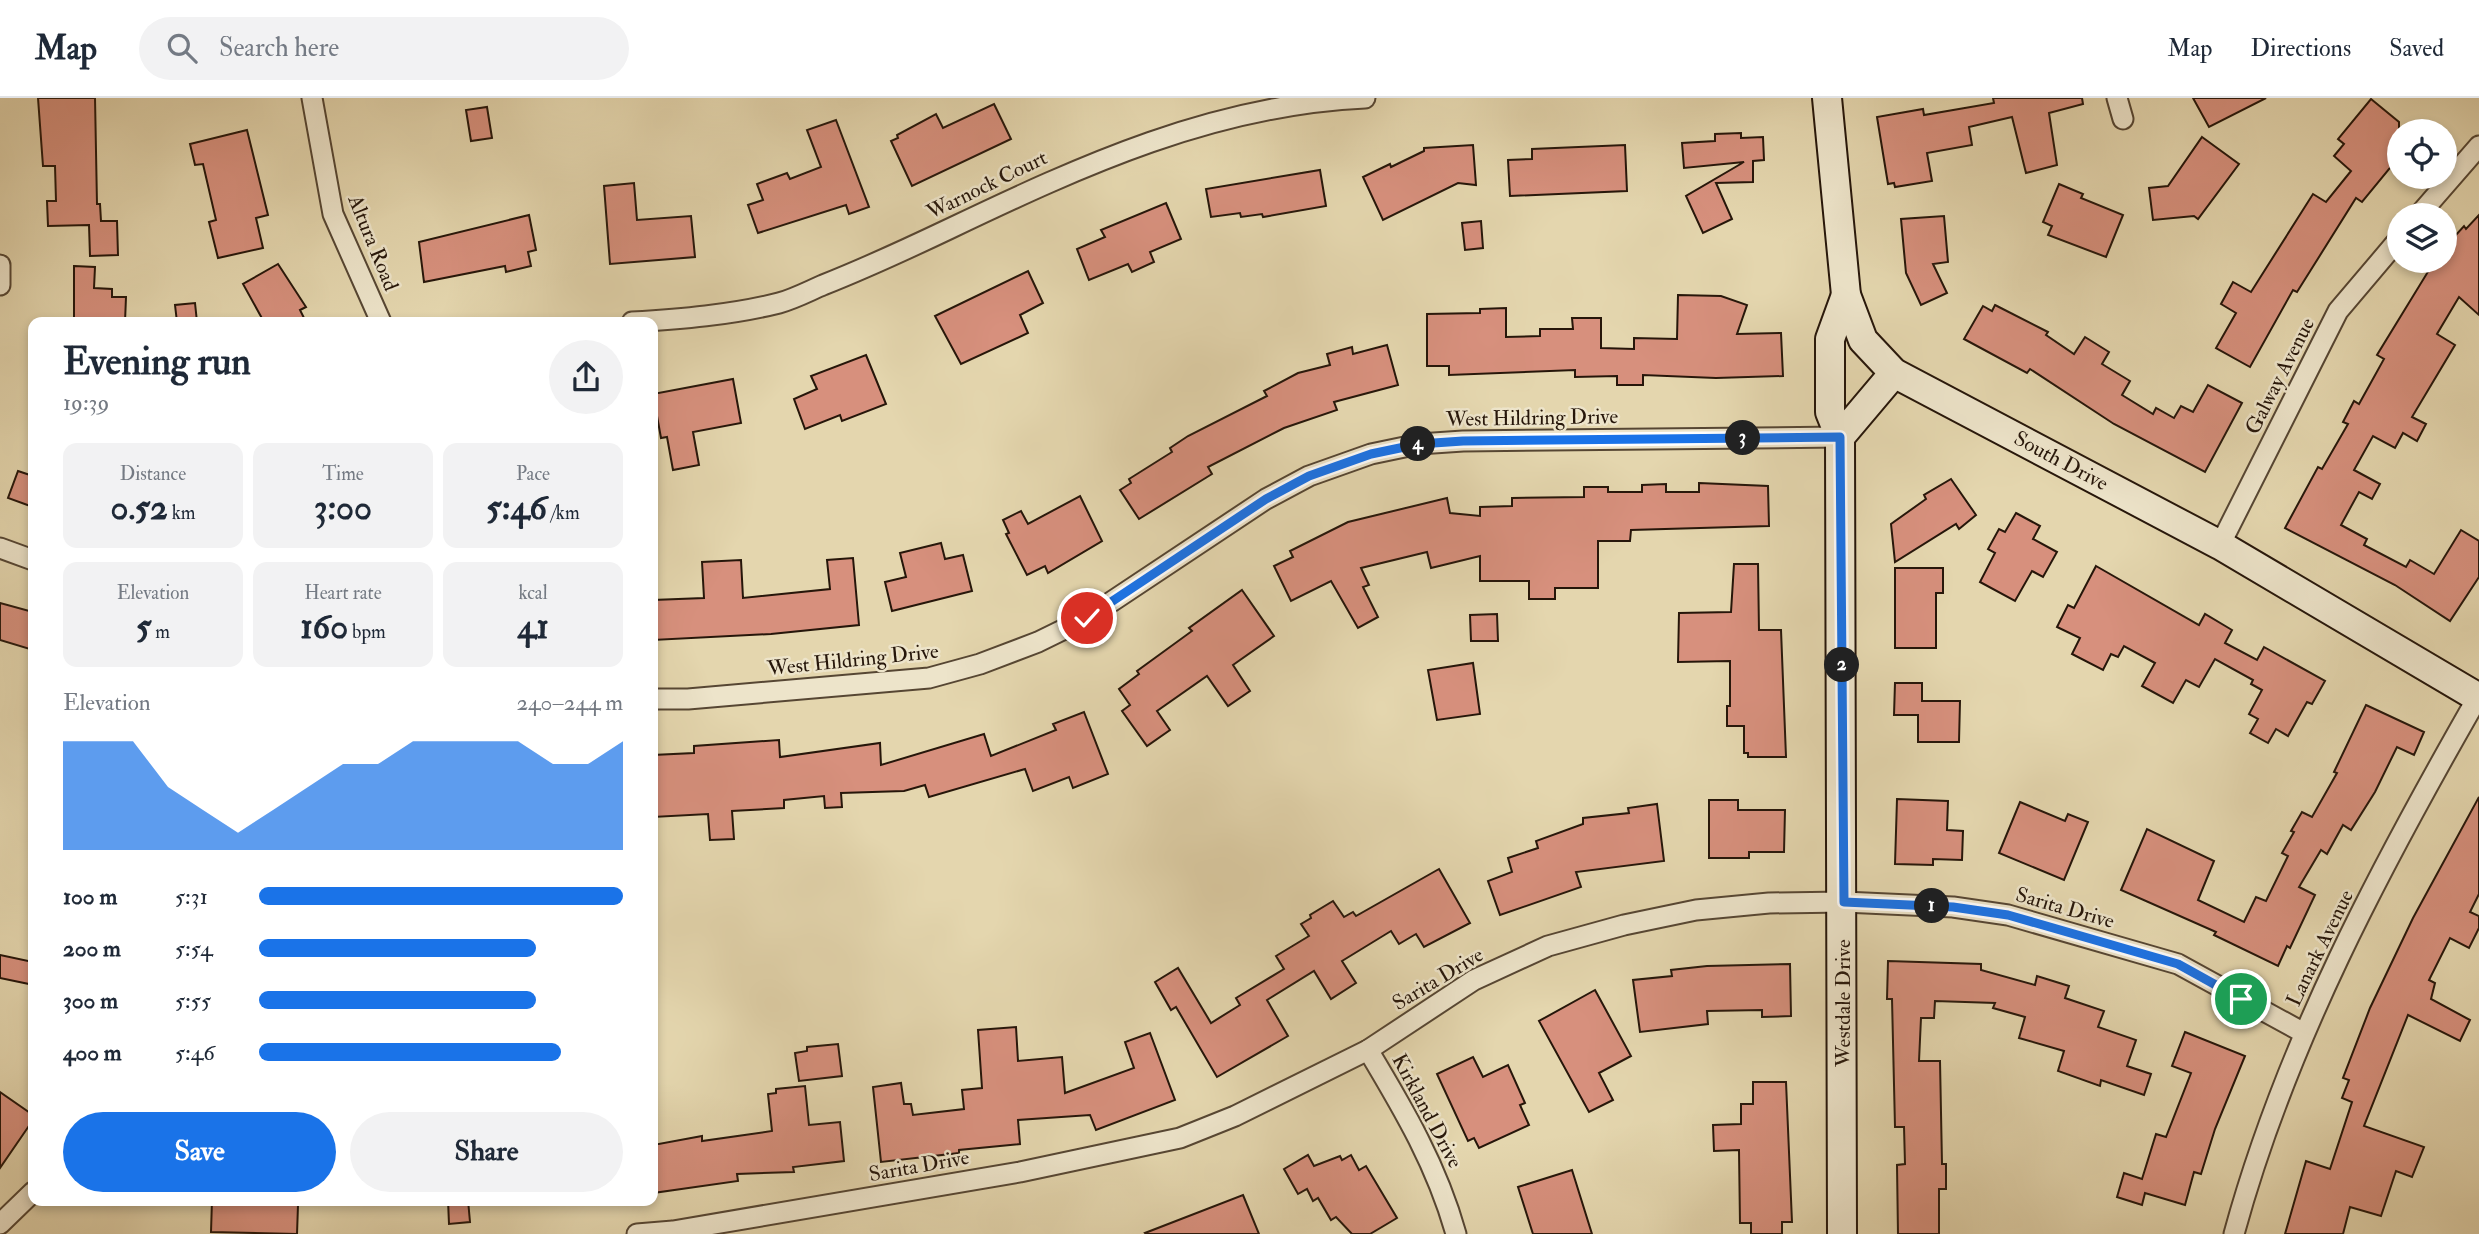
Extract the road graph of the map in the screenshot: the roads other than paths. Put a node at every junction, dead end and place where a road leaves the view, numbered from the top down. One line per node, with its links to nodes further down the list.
1 (312, 98): 12 (street, Altura Road)
2 (1365, 98): 13 (street, Warnock Court)
3 (1827, 98): 11 (street, South Drive)
4 (2117, 98): 5 (street)
5 (2123, 119)
6 (2479, 146): 7 (street)
7 (2429, 203)
8 (2387, 253): 16 (street, Galway Avenue)
9 (0, 265): 10 (street)
10 (0, 285)
11 (1846, 295): 14 (street, South Drive); 15 (street, Westdale Drive)
12 (379, 317)
13 (658, 321)
14 (1894, 373): 15 (street); 16 (street, South Drive)
15 (1840, 437): 20 (street, West Hildring Drive); 21 (street, Westdale Drive)
16 (2220, 545): 19 (street, South Drive)
17 (0, 548): 18 (street)
18 (28, 558)
19 (2479, 697): 22 (street, Lanark Avenue)
20 (658, 699)
21 (1844, 902): 22 (street, Sarita Drive); 23 (street, Sarita Drive); 29 (street, Westdale Drive)
22 (2304, 1034): 30 (street, Lanark Avenue)
23 (1368, 1050): 26 (street, Sarita Drive); 28 (street, Kirkland Drive)
24 (28, 1197): 25 (street)
25 (0, 1224)
26 (674, 1232): 27 (street, Sarita Drive)
27 (637, 1234)
28 (1456, 1234)
29 (1842, 1234)
30 (2234, 1234)

